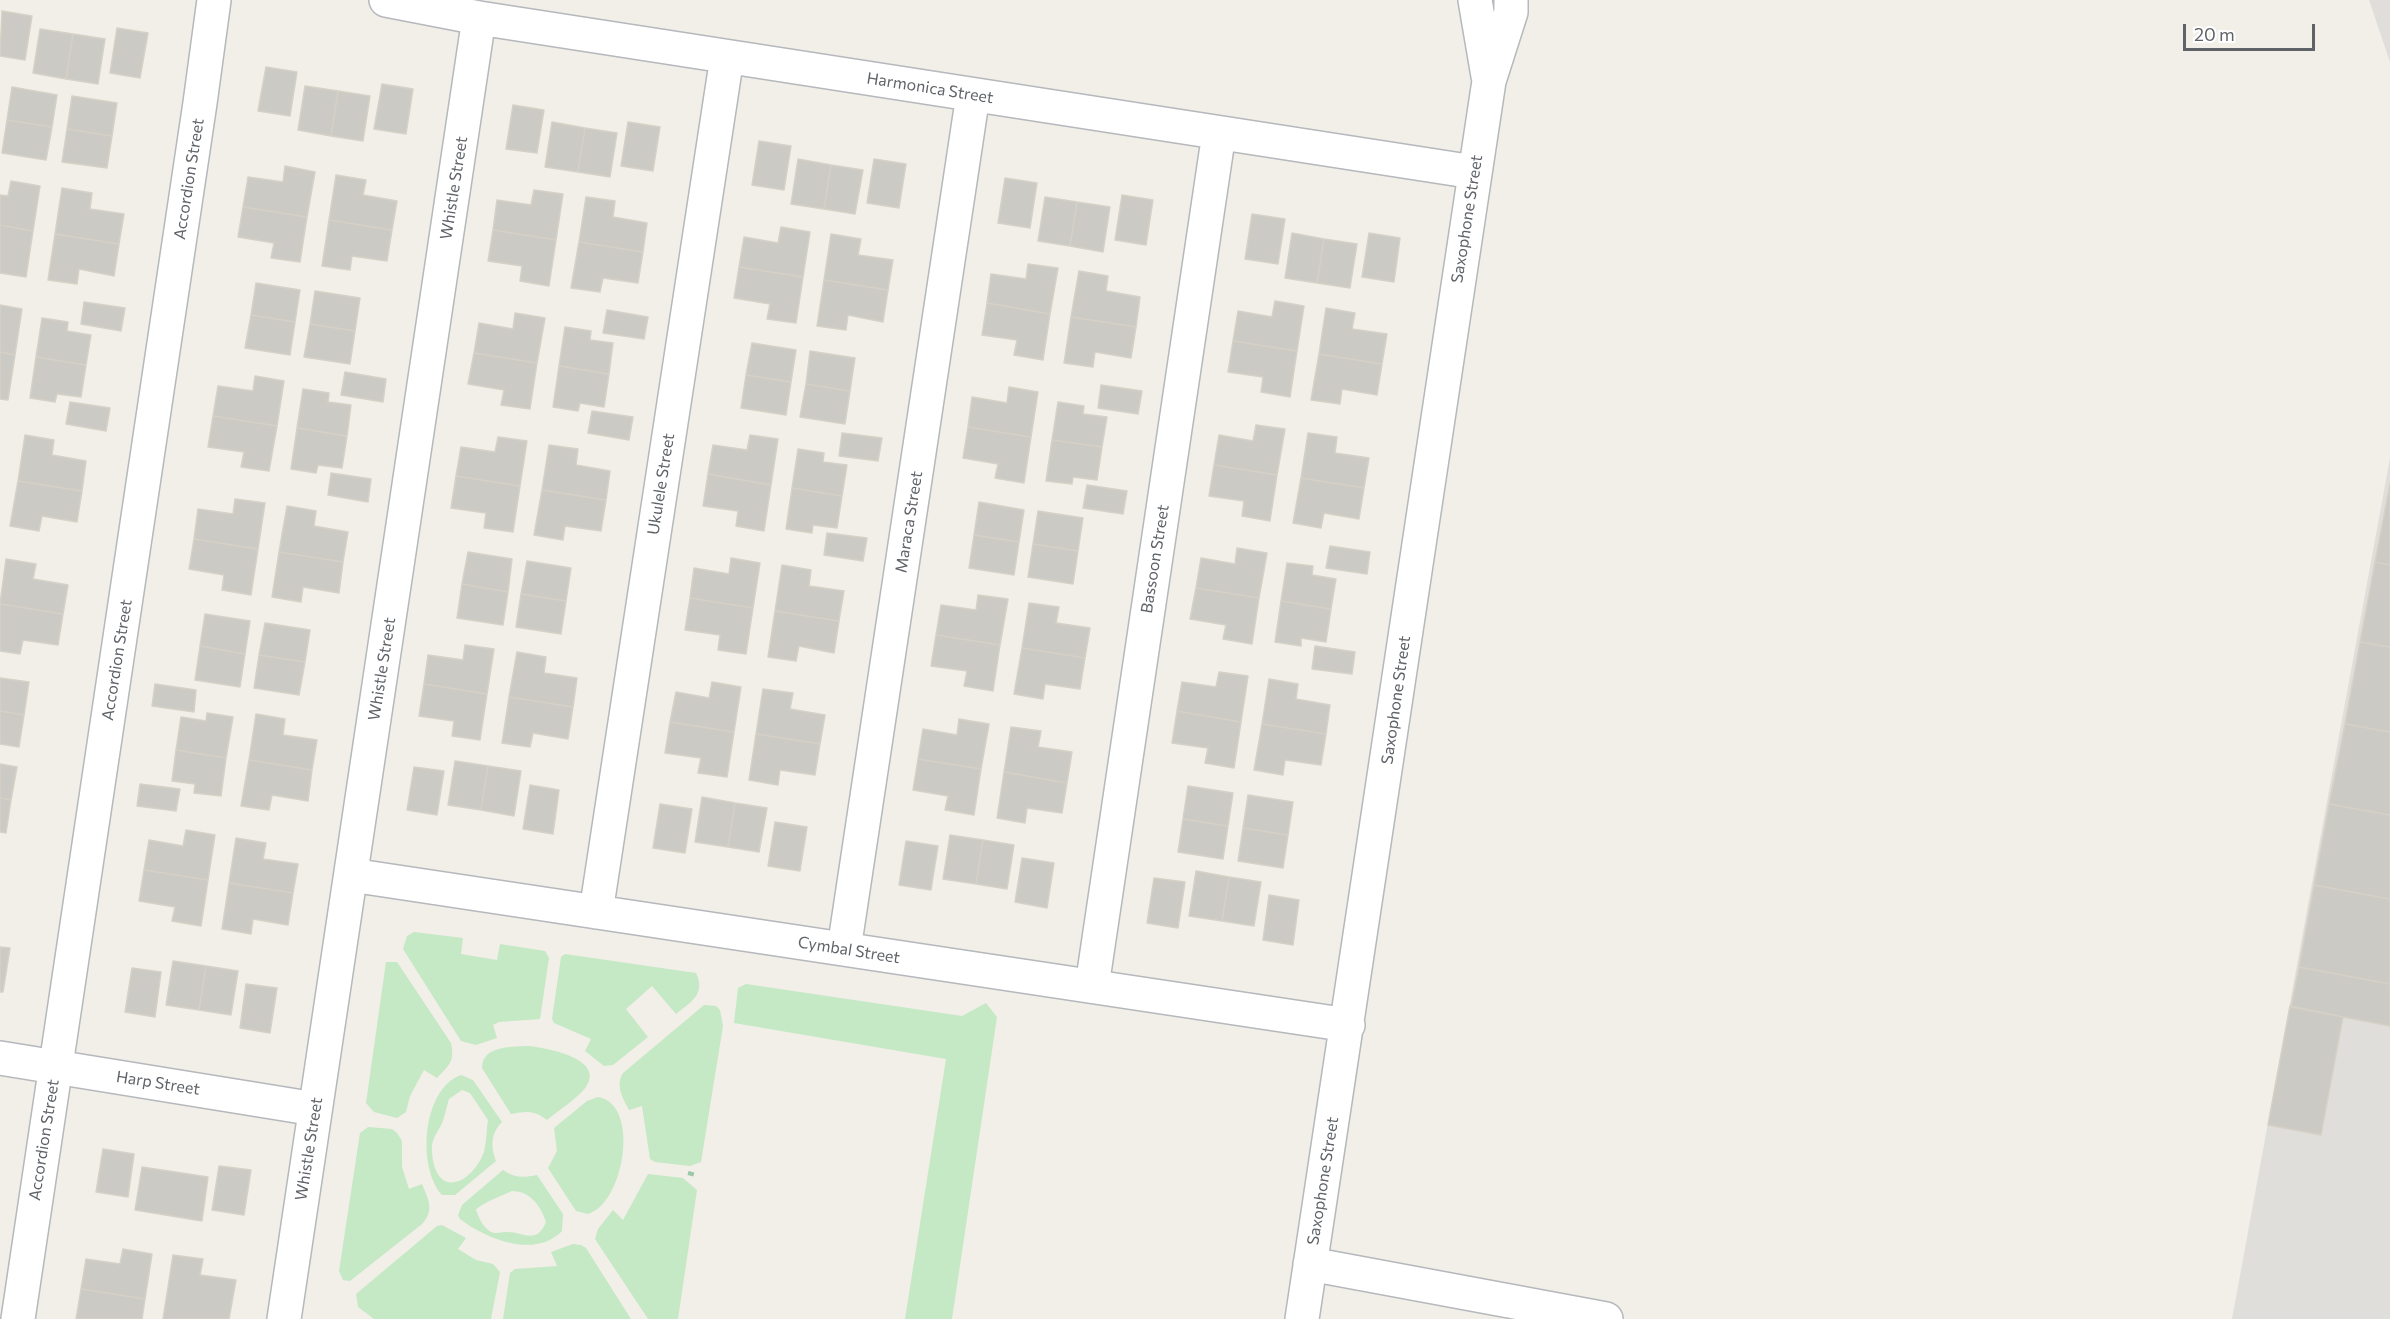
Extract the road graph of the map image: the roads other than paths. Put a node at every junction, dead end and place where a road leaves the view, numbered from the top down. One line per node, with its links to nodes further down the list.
1 (213, 0): 17 (street, Accordion Street)
2 (386, 0): 5 (street, Harmonica Street)
3 (1475, 0): 7 (street, Saxophone Street)
4 (1511, 0): 7 (street, Saxophone Street)
5 (479, 18): 6 (street, Harmonica Street); 11 (street, Whistle Street)
6 (727, 57): 8 (street, Harmonica Street); 12 (street, Ukulele Street)
7 (1489, 81): 10 (street, Saxophone Street)
8 (973, 95): 9 (street, Harmonica Street); 13 (street, Maraca Street)
9 (1220, 133): 10 (street, Harmonica Street); 14 (street, Bassoon Street)
10 (1474, 172): 15 (street, Saxophone Street)
11 (351, 875): 12 (street, Cymbal Street); 18 (street, Whistle Street)
12 (596, 912): 13 (street, Cymbal Street)
13 (844, 949): 14 (street, Cymbal Street)
14 (1092, 986): 15 (street, Cymbal Street)
15 (1347, 1025): 19 (street, Saxophone Street)
16 (0, 1058): 17 (street, Harp Street)
17 (56, 1066): 18 (street, Harp Street); 20 (street, Accordion Street)
18 (315, 1109): 21 (street, Whistle Street)
19 (1310, 1264): 22 (street, Saxophone Street); 23 (street)
20 (18, 1319)
21 (284, 1319)
22 (1302, 1319)
23 (1606, 1319)

